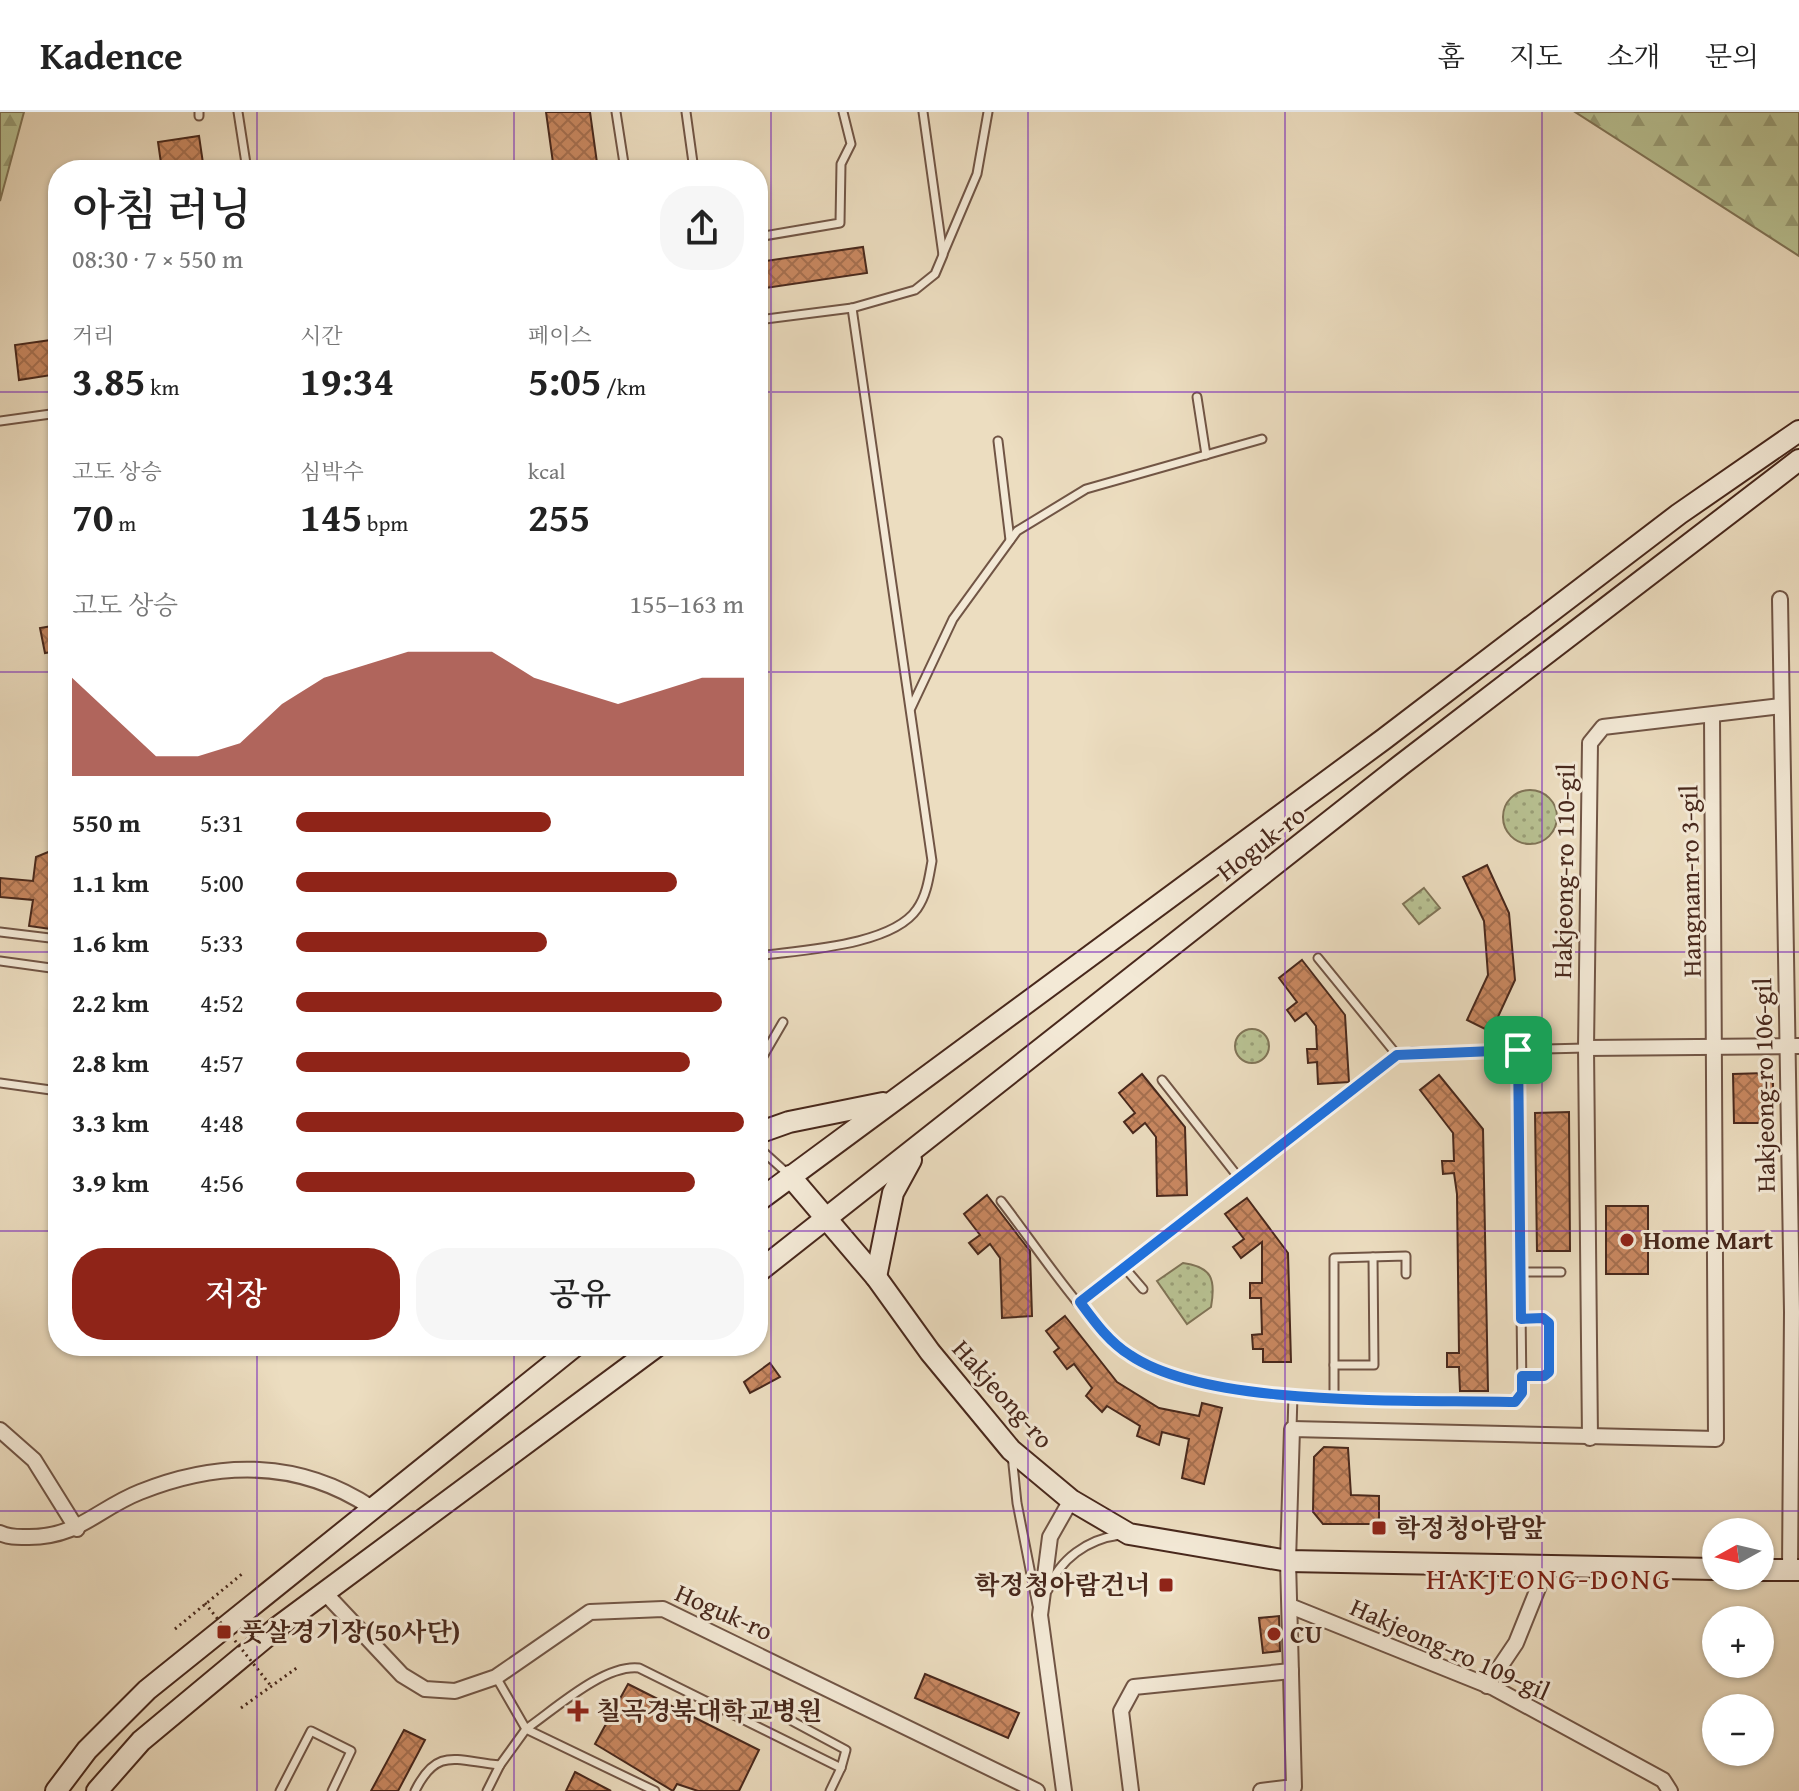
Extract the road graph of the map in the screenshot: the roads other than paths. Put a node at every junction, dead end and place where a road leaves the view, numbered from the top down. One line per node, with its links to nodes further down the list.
1 (238, 112): 7 (lane)
2 (616, 112): 8 (lane)
3 (686, 112): 9 (lane)
4 (843, 112): 10 (lane)
5 (923, 112): 11 (lane)
6 (988, 112): 11 (lane)
7 (245, 160)
8 (623, 160)
9 (693, 160)
10 (768, 235)
11 (943, 255): 12 (lane)
12 (852, 308): 13 (lane); 25 (lane)
13 (768, 319)
14 (1197, 397): 20 (lane)
15 (48, 415): 16 (lane)
16 (0, 421)
17 (1799, 431): 44 (main road, Hoguk-ro)
18 (1262, 439): 20 (lane)
19 (998, 441): 22 (lane)
20 (1206, 455): 22 (lane)
21 (1799, 460): 46 (main road, Hoguk-ro)
22 (1010, 540): 25 (lane)
23 (1780, 599): 24 (street, Hakjeong-ro 106-gil)
24 (1781, 706): 26 (street, Hakjeong-ro 110-gil); 27 (street, Hakjeong-ro 106-gil)
25 (910, 710): 30 (lane)
26 (1712, 715): 35 (street, Hangnam-ro 3-gil); 38 (street, Hakjeong-ro 110-gil)
27 (1793, 923): 36 (street, Hakjeong-ro 106-gil)
28 (0, 932): 29 (lane)
29 (48, 938)
30 (768, 954)
31 (1318, 958): 40 (lane)
32 (0, 961): 33 (lane)
33 (48, 968)
34 (783, 1022): 37 (lane)
35 (1716, 1045): 36 (street); 38 (street); 72 (street, Hangnam-ro 3-gil)
36 (1793, 1046): 62 (street, Hakjeong-ro 106-gil)
37 (768, 1048)
38 (1586, 1048): 39 (lane); 72 (street, Hakjeong-ro 110-gil)
39 (1518, 1050): 40 (lane); 56 (lane)
40 (1397, 1055): 49 (lane)
41 (1162, 1080): 49 (lane)
42 (0, 1083): 43 (lane)
43 (48, 1090)
44 (891, 1101): 45 (main road); 48 (main road, Hoguk-ro)
45 (768, 1129)
46 (931, 1137): 52 (main road, Hoguk-ro); 59 (main road)
47 (768, 1156): 48 (lane)
48 (790, 1176): 50 (main road, Hoguk-ro); 52 (main road, Hakjeong-ro)
49 (1239, 1178): 55 (lane)
50 (768, 1193)
51 (1001, 1201): 61 (lane)
52 (828, 1220): 54 (main road, Hoguk-ro); 59 (main road, Hakjeong-ro)
53 (1373, 1257): 58 (lane); 66 (lane); 66 (lane)
54 (768, 1265)
55 (1124, 1267): 60 (lane); 61 (lane)
56 (1521, 1272): 57 (lane); 63 (lane)
57 (1561, 1272)
58 (1406, 1274)
59 (876, 1277): 73 (main road, Hakjeong-ro)
60 (1143, 1289)
61 (1080, 1302): 68 (lane)
62 (1795, 1312): 82 (street, Hakjeong-ro 106-gil)
63 (1521, 1319): 67 (lane); 67 (lane)
64 (562, 1356): 75 (main road)
65 (644, 1356): 83 (main road)
66 (1334, 1365): 69 (lane)
67 (1522, 1376): 69 (lane)
68 (1293, 1395): 69 (lane); 70 (lane)
69 (1334, 1396)
70 (1292, 1429): 72 (street); 79 (street)
71 (0, 1430): 76 (street)
72 (1590, 1438)
73 (1011, 1450): 74 (main road, Hakjeong-ro); 85 (lane)
74 (1071, 1500): 78 (main road, Hakjeong-ro); 85 (street)
75 (372, 1508): 76 (street); 94 (main road)
76 (77, 1529): 77 (street)
77 (0, 1533)
78 (1129, 1534): 79 (main road, Hakjeong-ro); 85 (lane)
79 (1288, 1561): 80 (main road, Hakjeong-ro); 84 (street)
80 (1547, 1566): 81 (main road, Hakjeong-ro); 88 (street)
81 (1702, 1569)
82 (1794, 1570)
83 (325, 1593): 87 (street, Hoguk-ro); 95 (main road)
84 (1290, 1606): 86 (street); 88 (street, Hakjeong-ro 109-gil)
85 (1040, 1615): 103 (street)
86 (1291, 1671): 104 (street); 105 (street)
87 (496, 1677): 90 (lane); 102 (street, Hoguk-ro)
88 (1487, 1686): 93 (street, Hakjeong-ro 109-gil)
89 (792, 1721): 92 (lane)
90 (526, 1729): 91 (lane); 92 (lane); 100 (lane)
91 (500, 1765): 98 (lane); 99 (lane)
92 (841, 1768): 101 (lane)
93 (1664, 1787)
94 (56, 1791)
95 (97, 1791)
96 (280, 1791): 97 (lane)
97 (332, 1791)
98 (415, 1791)
99 (487, 1791)
100 (655, 1791)
101 (830, 1791)
102 (1037, 1791)
103 (1064, 1791)
104 (1131, 1791)
105 (1261, 1791)

